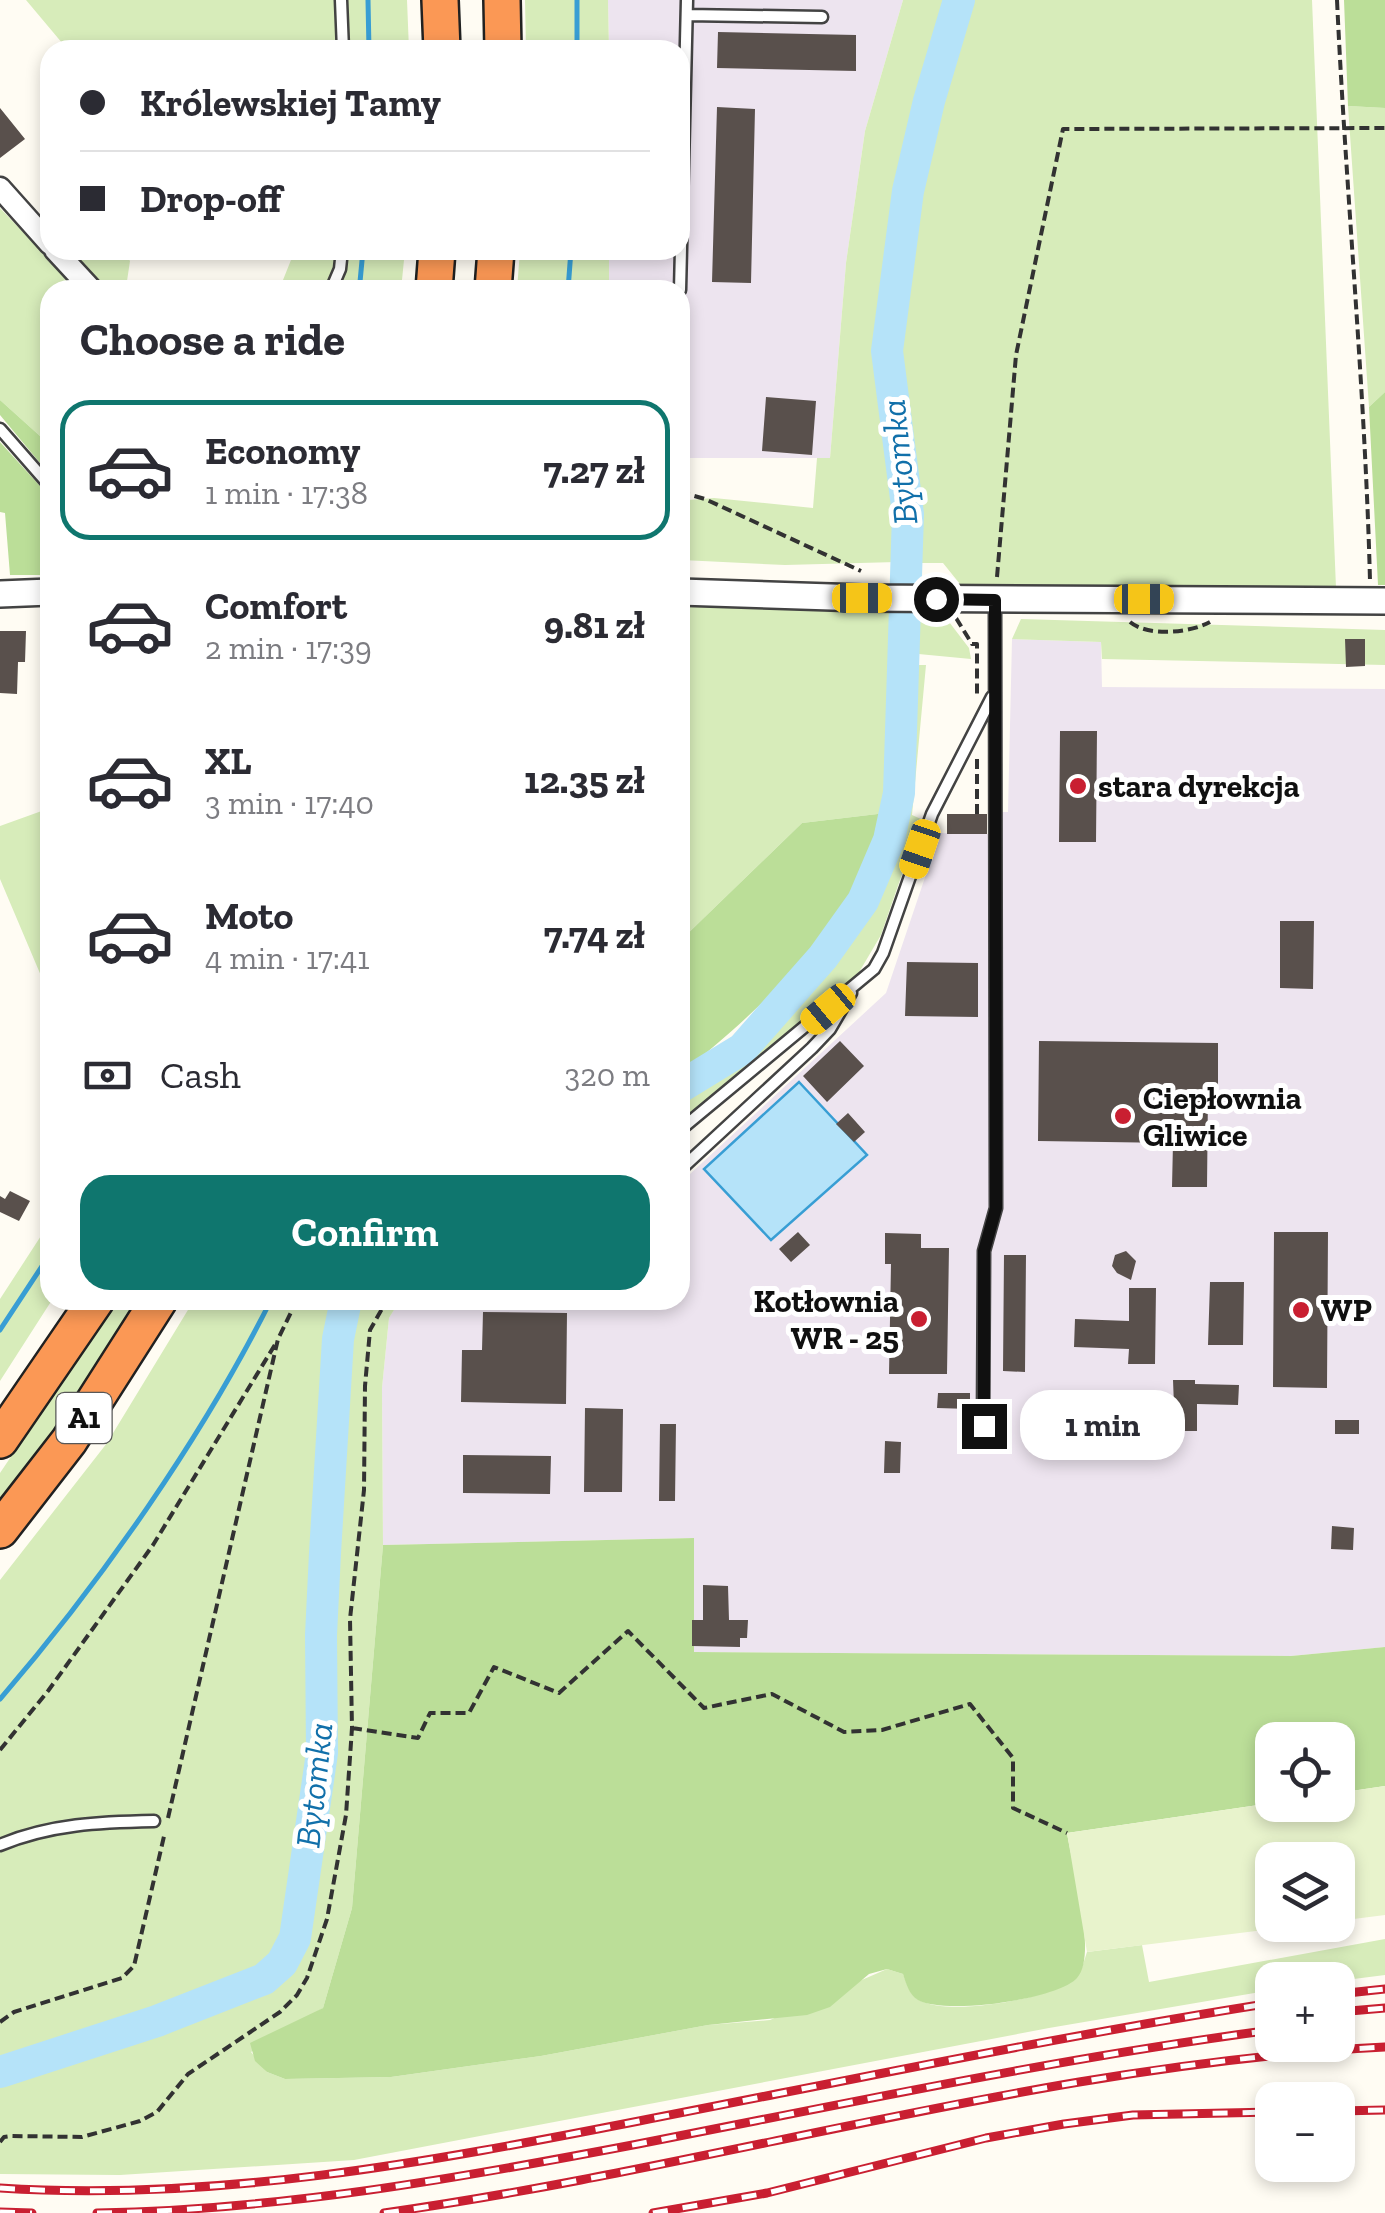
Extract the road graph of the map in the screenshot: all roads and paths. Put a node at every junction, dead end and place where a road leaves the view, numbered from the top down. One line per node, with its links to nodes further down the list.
1 (342, 0): 8 (lane)
2 (440, 0): 9 (highway)
3 (502, 0): 10 (highway)
4 (688, 0): 6 (lane)
5 (1337, 0): 12 (path)
6 (687, 14): 7 (lane); 11 (lane)
7 (822, 16)
8 (344, 40)
9 (442, 40)
10 (503, 40)
11 (686, 40)
12 (1343, 127): 13 (path); 21 (path); 26 (path)
13 (1385, 128)
14 (0, 188): 15 (street)
15 (40, 233)
16 (64, 260): 17 (street)
17 (83, 280)
18 (0, 429): 19 (lane)
19 (40, 475)
20 (690, 494): 22 (path)
21 (1370, 570)
22 (861, 571)
23 (40, 592): 25 (street)
24 (690, 592): 26 (street)
25 (0, 594)
26 (995, 600): 27 (street); 30 (lane)
27 (1385, 601)
28 (1122, 616): 29 (path)
29 (1216, 618)
30 (994, 692): 31 (lane); 39 (lane)
31 (854, 988): 32 (lane); 33 (lane)
32 (690, 1122)
33 (690, 1161)
34 (89, 1310): 40 (highway, A1)
35 (153, 1310): 41 (highway, A1)
36 (292, 1310): 38 (path)
37 (381, 1310): 42 (path)
38 (278, 1339): 43 (path); 47 (path)
39 (984, 1426)
40 (0, 1440)
41 (0, 1530)
42 (352, 1728): 45 (path); 48 (path)
43 (0, 1750)
44 (154, 1822): 46 (lane)
45 (1066, 1833)
46 (0, 1845)
47 (0, 2022)
48 (0, 2142)

